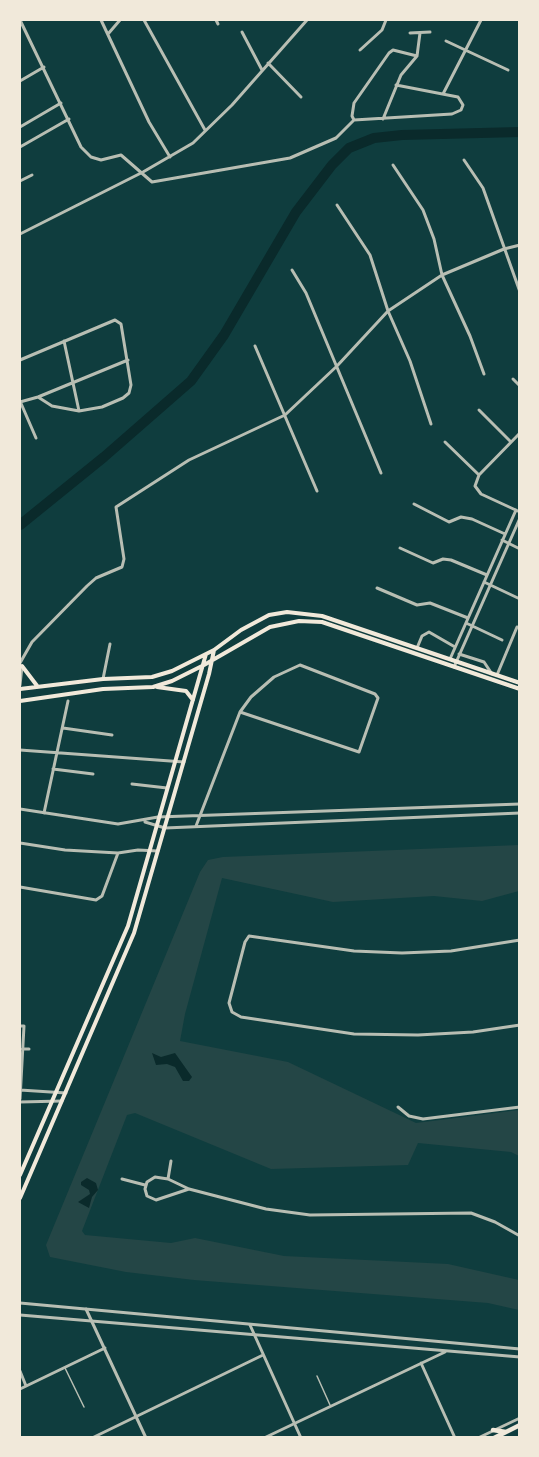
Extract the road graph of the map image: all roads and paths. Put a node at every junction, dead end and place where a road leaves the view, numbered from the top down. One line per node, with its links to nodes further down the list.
1 (20, 20): 18 (street)
2 (101, 20): 12 (street)
3 (120, 20): 12 (street)
4 (144, 20): 30 (street)
5 (307, 20): 17 (street)
6 (386, 20): 14 (street)
7 (481, 20): 15 (street)
8 (242, 32): 19 (street)
9 (430, 32): 11 (street)
10 (410, 33): 11 (street)
11 (420, 33): 16 (street)
12 (108, 34): 32 (street)
13 (446, 41): 15 (street)
14 (360, 50)
15 (465, 50): 20 (street); 23 (street)
16 (417, 56): 22 (street); 28 (street)
17 (268, 63): 19 (street); 24 (street)
18 (44, 67): 21 (street); 25 (street)
19 (262, 70): 30 (street)
20 (508, 70)
21 (20, 81)
22 (396, 84): 23 (street); 26 (street)
23 (443, 94): 26 (street)
24 (301, 97)
25 (61, 103): 27 (street); 29 (street)
26 (383, 118): 28 (street)
27 (69, 120): 31 (street); 35 (street)
28 (354, 120): 35 (street)
29 (20, 127)
30 (205, 130): 32 (street)
31 (20, 147)
32 (170, 157): 35 (street)
33 (464, 160): 41 (street)
34 (393, 165): 43 (street)
35 (143, 172): 39 (street)
36 (32, 175): 37 (street)
37 (20, 181)
38 (337, 205): 45 (street)
39 (20, 234)
40 (519, 245): 41 (street)
41 (504, 249): 43 (street); 44 (street)
42 (292, 270): 50 (street)
43 (442, 274): 45 (street); 51 (street)
44 (519, 292)
45 (388, 311): 50 (street); 62 (street)
46 (64, 341): 48 (street); 49 (street); 53 (street)
47 (255, 346): 60 (street)
48 (20, 360)
49 (128, 360): 53 (street); 59 (street)
50 (337, 366): 60 (street); 67 (street)
51 (484, 374)
52 (513, 379): 54 (street)
53 (74, 381): 55 (street); 59 (street)
54 (519, 386)
55 (38, 397): 56 (street); 59 (street)
56 (20, 401): 57 (street)
57 (22, 409): 61 (street); 64 (street)
58 (479, 410): 66 (street)
59 (79, 411)
60 (285, 415): 69 (street); 96 (street)
61 (20, 416)
62 (431, 424)
63 (519, 433): 66 (street)
64 (36, 438)
65 (445, 442): 68 (street)
66 (511, 442): 68 (street)
67 (381, 473)
68 (479, 475): 71 (street)
69 (317, 492)
70 (414, 504): 73 (street)
71 (518, 511): 73 (street)
72 (519, 518): 75 (street)
73 (505, 534): 74 (street)
74 (502, 540): 75 (street); 78 (street)
75 (508, 543): 77 (street); 80 (street)
76 (400, 548): 78 (street)
77 (519, 549)
78 (487, 575): 79 (street)
79 (484, 582): 80 (street); 83 (street)
80 (490, 585): 82 (street); 85 (street)
81 (377, 588): 83 (street)
82 (519, 599)
83 (468, 618): 84 (street)
84 (466, 623): 85 (street); 89 (street)
85 (471, 626): 87 (street); 93 (street)
86 (517, 627): 99 (street)
87 (502, 640)
88 (110, 644): 100 (street)
89 (455, 647): 90 (street); 95 (street)
90 (417, 648): 91 (main road); 95 (main road)
91 (214, 650): 92 (main road); 94 (main road)
92 (206, 654): 98 (main road); 100 (main road)
93 (459, 654): 97 (street); 99 (street)
94 (212, 661): 95 (main road); 98 (main road); 115 (main road)
95 (449, 662): 97 (main road)
96 (21, 664): 102 (street); 103 (main road)
97 (455, 664): 99 (main road); 105 (main road)
98 (204, 665): 104 (main road); 108 (main road)
99 (495, 675): 101 (main road)
100 (103, 679): 103 (main road)
101 (519, 683)
102 (20, 687): 103 (main road)
103 (38, 687)
104 (153, 687): 106 (main road); 108 (main road)
105 (519, 689)
106 (20, 701)
107 (68, 701): 110 (street)
108 (193, 701): 114 (main road)
109 (240, 712): 109 (street); 125 (street)
110 (63, 727): 111 (street); 113 (street)
111 (112, 735)
112 (20, 750): 113 (street)
113 (57, 752): 114 (street); 116 (street)
114 (174, 761): 115 (street); 119 (main road)
115 (184, 762): 126 (main road)
116 (53, 769): 117 (street); 122 (street)
117 (93, 774)
118 (132, 784): 119 (street)
119 (167, 788): 124 (main road)
120 (519, 804): 125 (street)
121 (20, 809): 122 (street)
122 (44, 813): 127 (street)
123 (519, 813): 129 (street)
124 (158, 817): 126 (street); 127 (street); 128 (main road)
125 (201, 817): 126 (street); 129 (street)
126 (168, 819): 130 (main road)
127 (145, 822): 128 (street)
128 (156, 826): 130 (street); 132 (main road)
129 (196, 826): 130 (street)
130 (165, 828): 133 (main road)
131 (20, 843): 134 (street)
132 (150, 849): 133 (street); 134 (street); 141 (main road)
133 (158, 851): 142 (main road)
134 (118, 853): 135 (street)
135 (20, 888)
136 (519, 940): 137 (street)
137 (519, 1025)
138 (22, 1026): 139 (street)
139 (22, 1048): 140 (street); 143 (street)
140 (29, 1049)
141 (66, 1068): 142 (main road); 145 (main road)
142 (75, 1072): 146 (main road)
143 (20, 1090): 144 (street); 147 (street)
144 (42, 1091): 145 (street); 150 (street)
145 (56, 1092): 146 (street); 149 (main road)
146 (66, 1093): 148 (main road)
147 (20, 1100): 150 (street)
148 (62, 1101): 149 (street); 154 (main road)
149 (51, 1102): 150 (street); 153 (main road)
150 (40, 1103)
151 (398, 1107): 152 (street)
152 (519, 1107)
153 (38, 1133): 154 (main road); 156 (main road)
154 (46, 1137): 161 (main road)
155 (171, 1161): 158 (street)
156 (20, 1175)
157 (122, 1179): 159 (street)
158 (168, 1179): 159 (street); 160 (street)
159 (145, 1185): 160 (street)
160 (189, 1189): 162 (street)
161 (20, 1198)
162 (519, 1236)
163 (20, 1303): 164 (street)
164 (86, 1310): 166 (street); 167 (street)
165 (20, 1315): 166 (street)
166 (92, 1321): 168 (street); 169 (street)
167 (250, 1325): 168 (street); 170 (street)
168 (253, 1335): 171 (street); 172 (street)
169 (105, 1348): 175 (street); 182 (street)
170 (519, 1349)
171 (447, 1351): 173 (street); 174 (street)
172 (263, 1355): 182 (street); 184 (street)
173 (519, 1357)
174 (421, 1363): 180 (street); 192 (street)
175 (64, 1367): 178 (street); 181 (lane)
176 (20, 1371): 178 (street)
177 (317, 1376): 180 (lane)
178 (26, 1386): 179 (street)
179 (20, 1389)
180 (331, 1406): 184 (street)
181 (84, 1407)
182 (136, 1416): 188 (street); 189 (street)
183 (519, 1418): 186 (street)
184 (294, 1423): 190 (street); 191 (street)
185 (519, 1425): 187 (main road)
186 (493, 1430): 187 (main road); 193 (street)
187 (506, 1432): 194 (main road)
188 (92, 1437)
189 (146, 1437)
190 (264, 1437)
191 (301, 1437)
192 (455, 1437)
193 (478, 1437)
194 (494, 1437)

